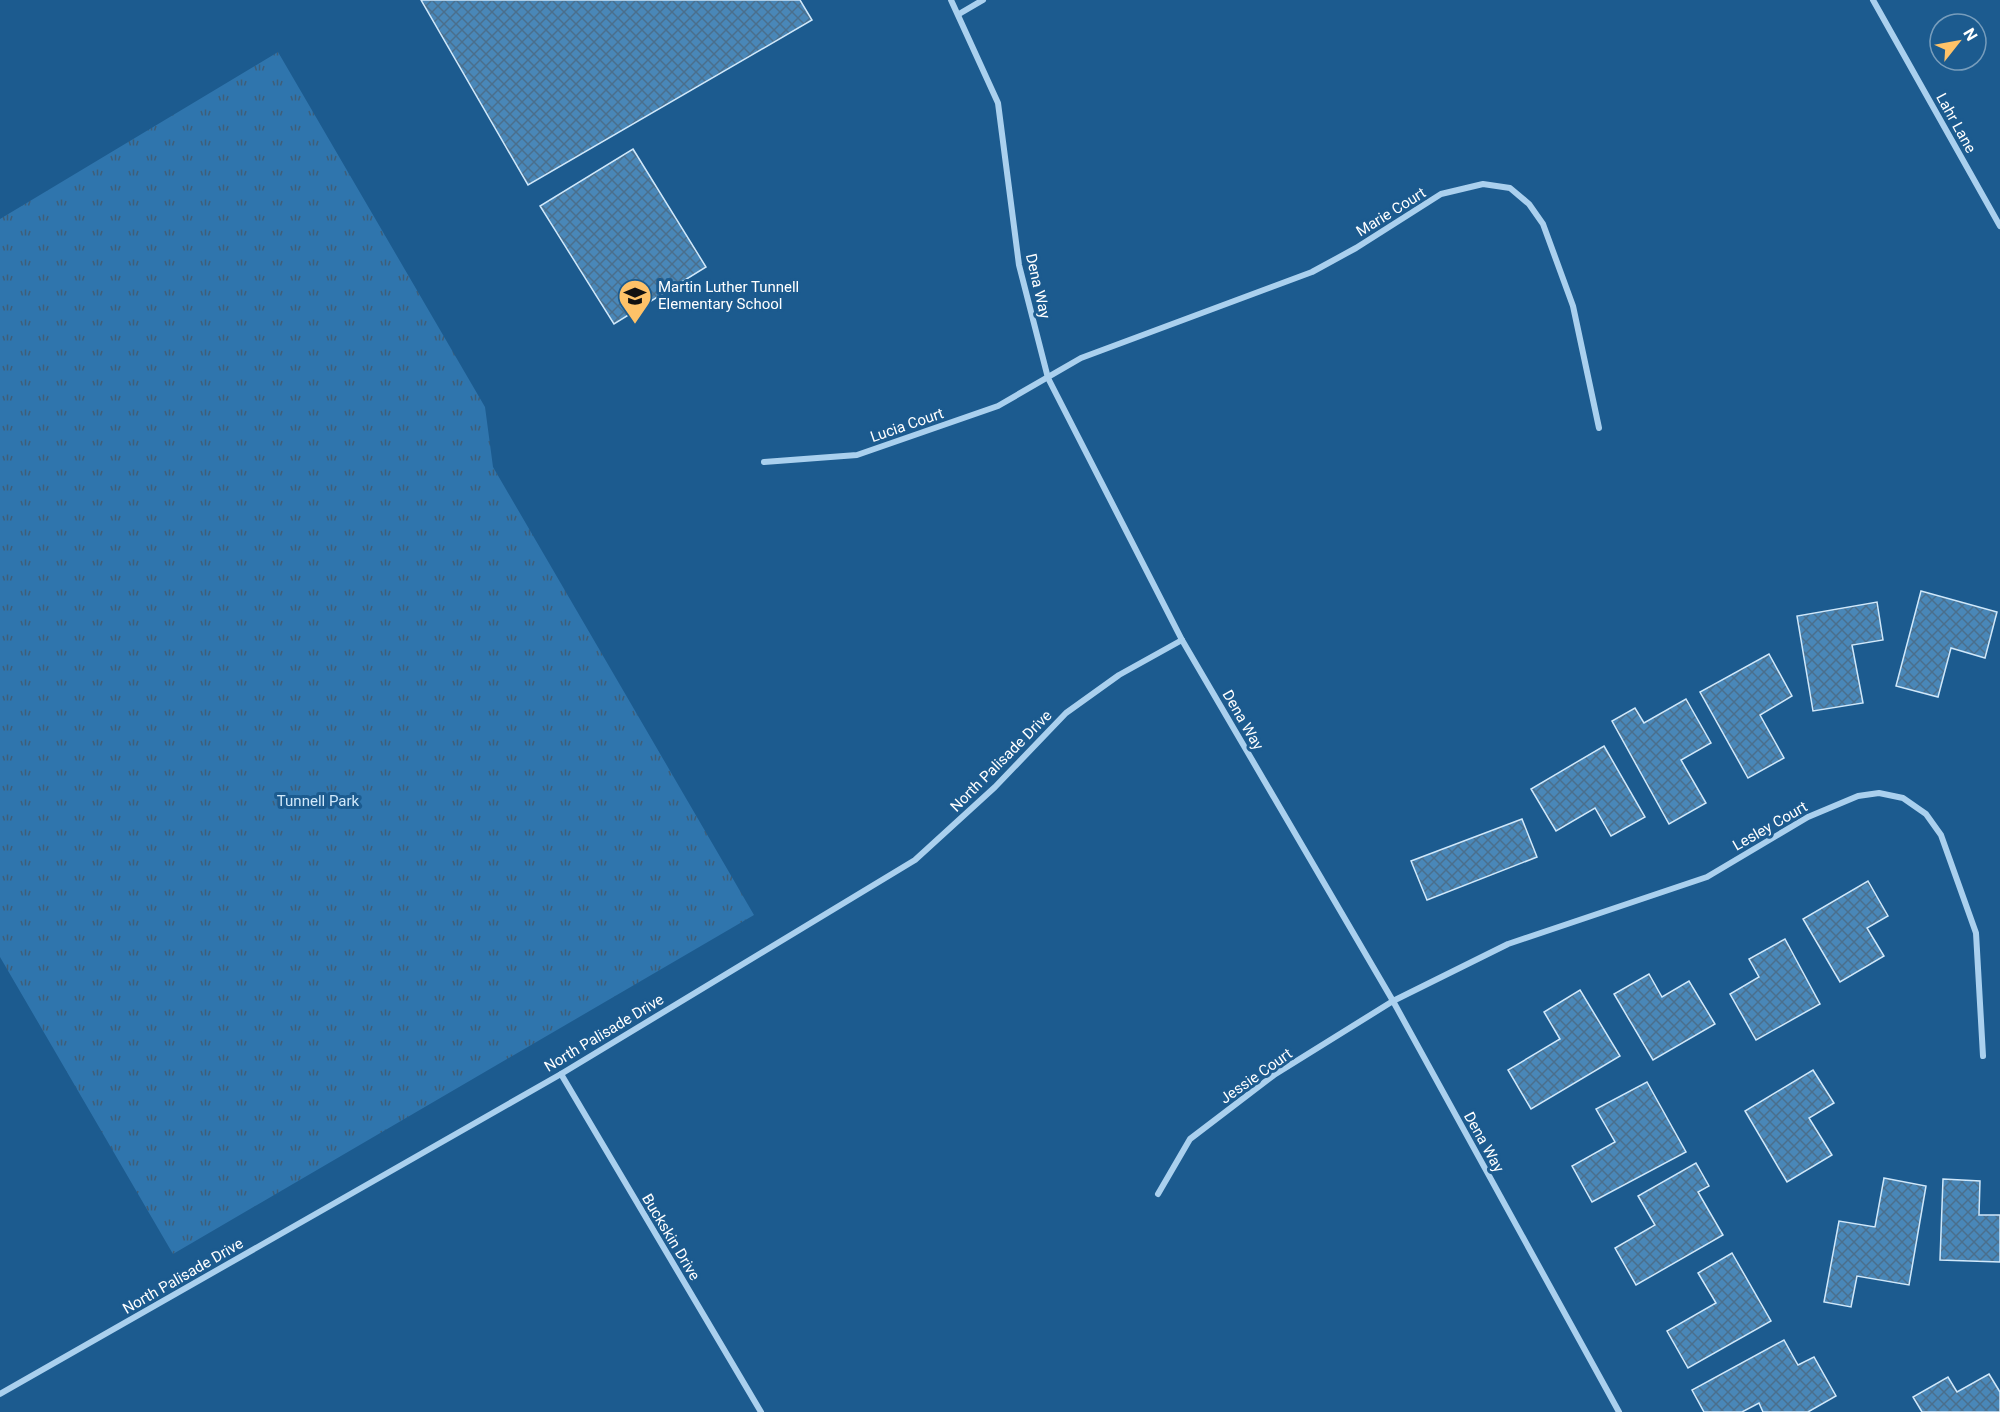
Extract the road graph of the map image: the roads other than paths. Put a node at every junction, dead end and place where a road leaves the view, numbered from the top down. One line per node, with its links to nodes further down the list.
1 (951, 0): 4 (street, Dena Way)
2 (982, 0): 4 (street)
3 (1873, 0): 5 (street, Lahr Lane)
4 (959, 14): 6 (street, Dena Way)
5 (2000, 226)
6 (1048, 378): 7 (street, Marie Court); 8 (street, Lucia Court); 9 (street, Dena Way)
7 (1599, 428)
8 (764, 462)
9 (1182, 640): 10 (street, Dena Way); 12 (street, North Palisade Drive)
10 (1393, 1001): 11 (street, Lesley Court); 13 (street, Jessie Court); 17 (street, Dena Way)
11 (1983, 1056)
12 (561, 1074): 15 (street, North Palisade Drive); 16 (street, Buckskin Drive)
13 (1158, 1194)
14 (0, 1383): 15 (street)
15 (2, 1392)
16 (760, 1412)
17 (1619, 1412)

